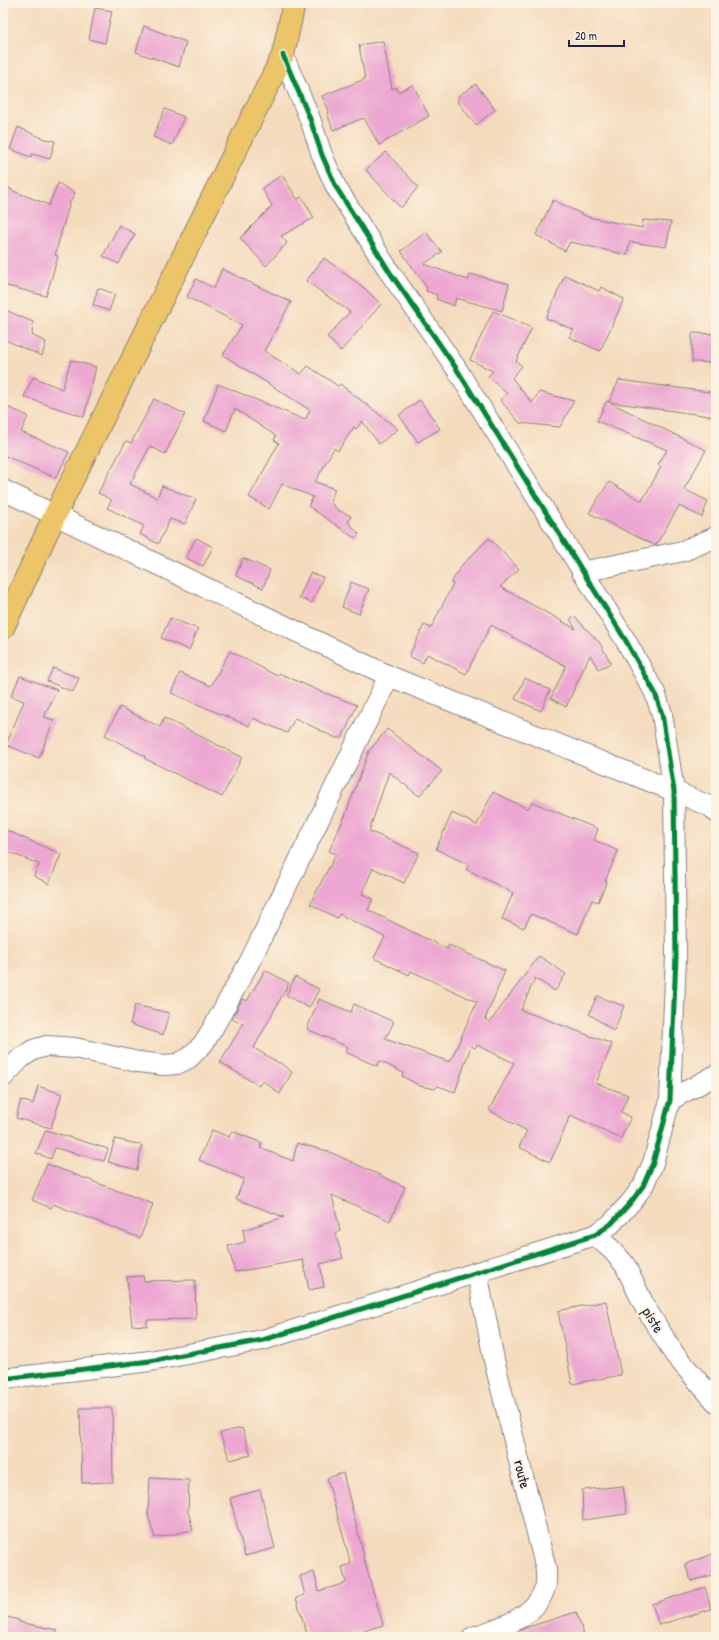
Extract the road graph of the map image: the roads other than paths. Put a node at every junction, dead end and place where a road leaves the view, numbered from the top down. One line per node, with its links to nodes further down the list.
1 (294, 3): 2 (highway)
2 (283, 55): 4 (highway); 6 (street)
3 (3, 490): 4 (street)
4 (55, 515): 7 (highway); 8 (street)
5 (716, 537): 6 (street)
6 (582, 572): 9 (street)
7 (3, 628)
8 (389, 676): 9 (street); 12 (street)
9 (674, 791): 10 (street); 13 (street)
10 (716, 812)
11 (716, 1075): 13 (street)
12 (3, 1076)
13 (670, 1100): 14 (street)
14 (595, 1235): 15 (street); 17 (street, piste)
15 (477, 1272): 16 (street); 18 (street, route)
16 (3, 1378)
17 (716, 1402)
18 (473, 1637)

